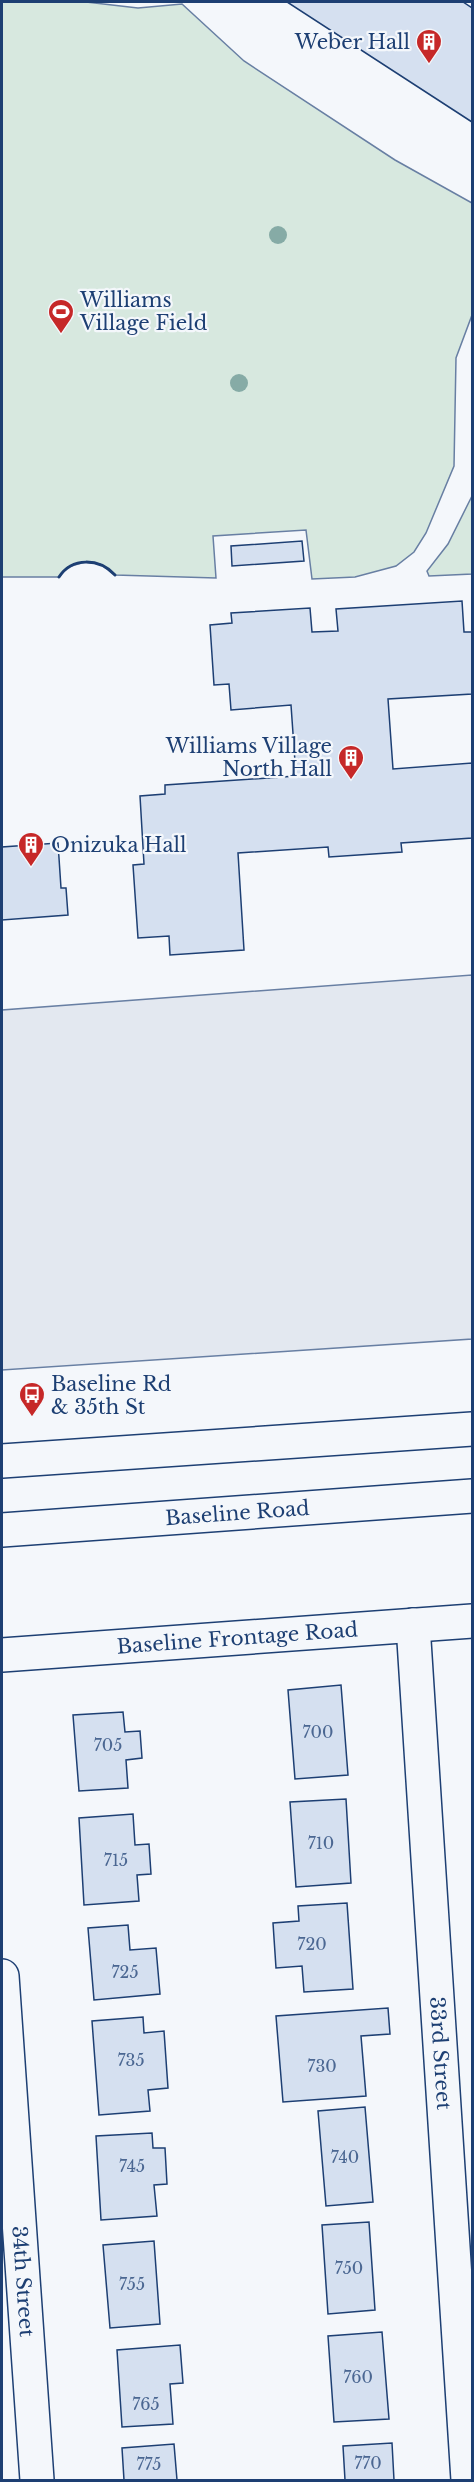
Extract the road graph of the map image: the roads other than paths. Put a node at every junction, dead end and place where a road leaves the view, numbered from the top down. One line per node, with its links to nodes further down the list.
1 (472, 1429): 2 (street)
2 (2, 1461)
3 (472, 1496): 4 (street, Baseline Road)
4 (2, 1530)
5 (472, 1621): 6 (street, Baseline Frontage Road)
6 (412, 1625): 7 (street, Baseline Frontage Road); 10 (street, 33rd Street)
7 (2, 1655)
8 (2, 1976): 9 (street, 34th Street)
9 (38, 2481)
10 (468, 2481)

